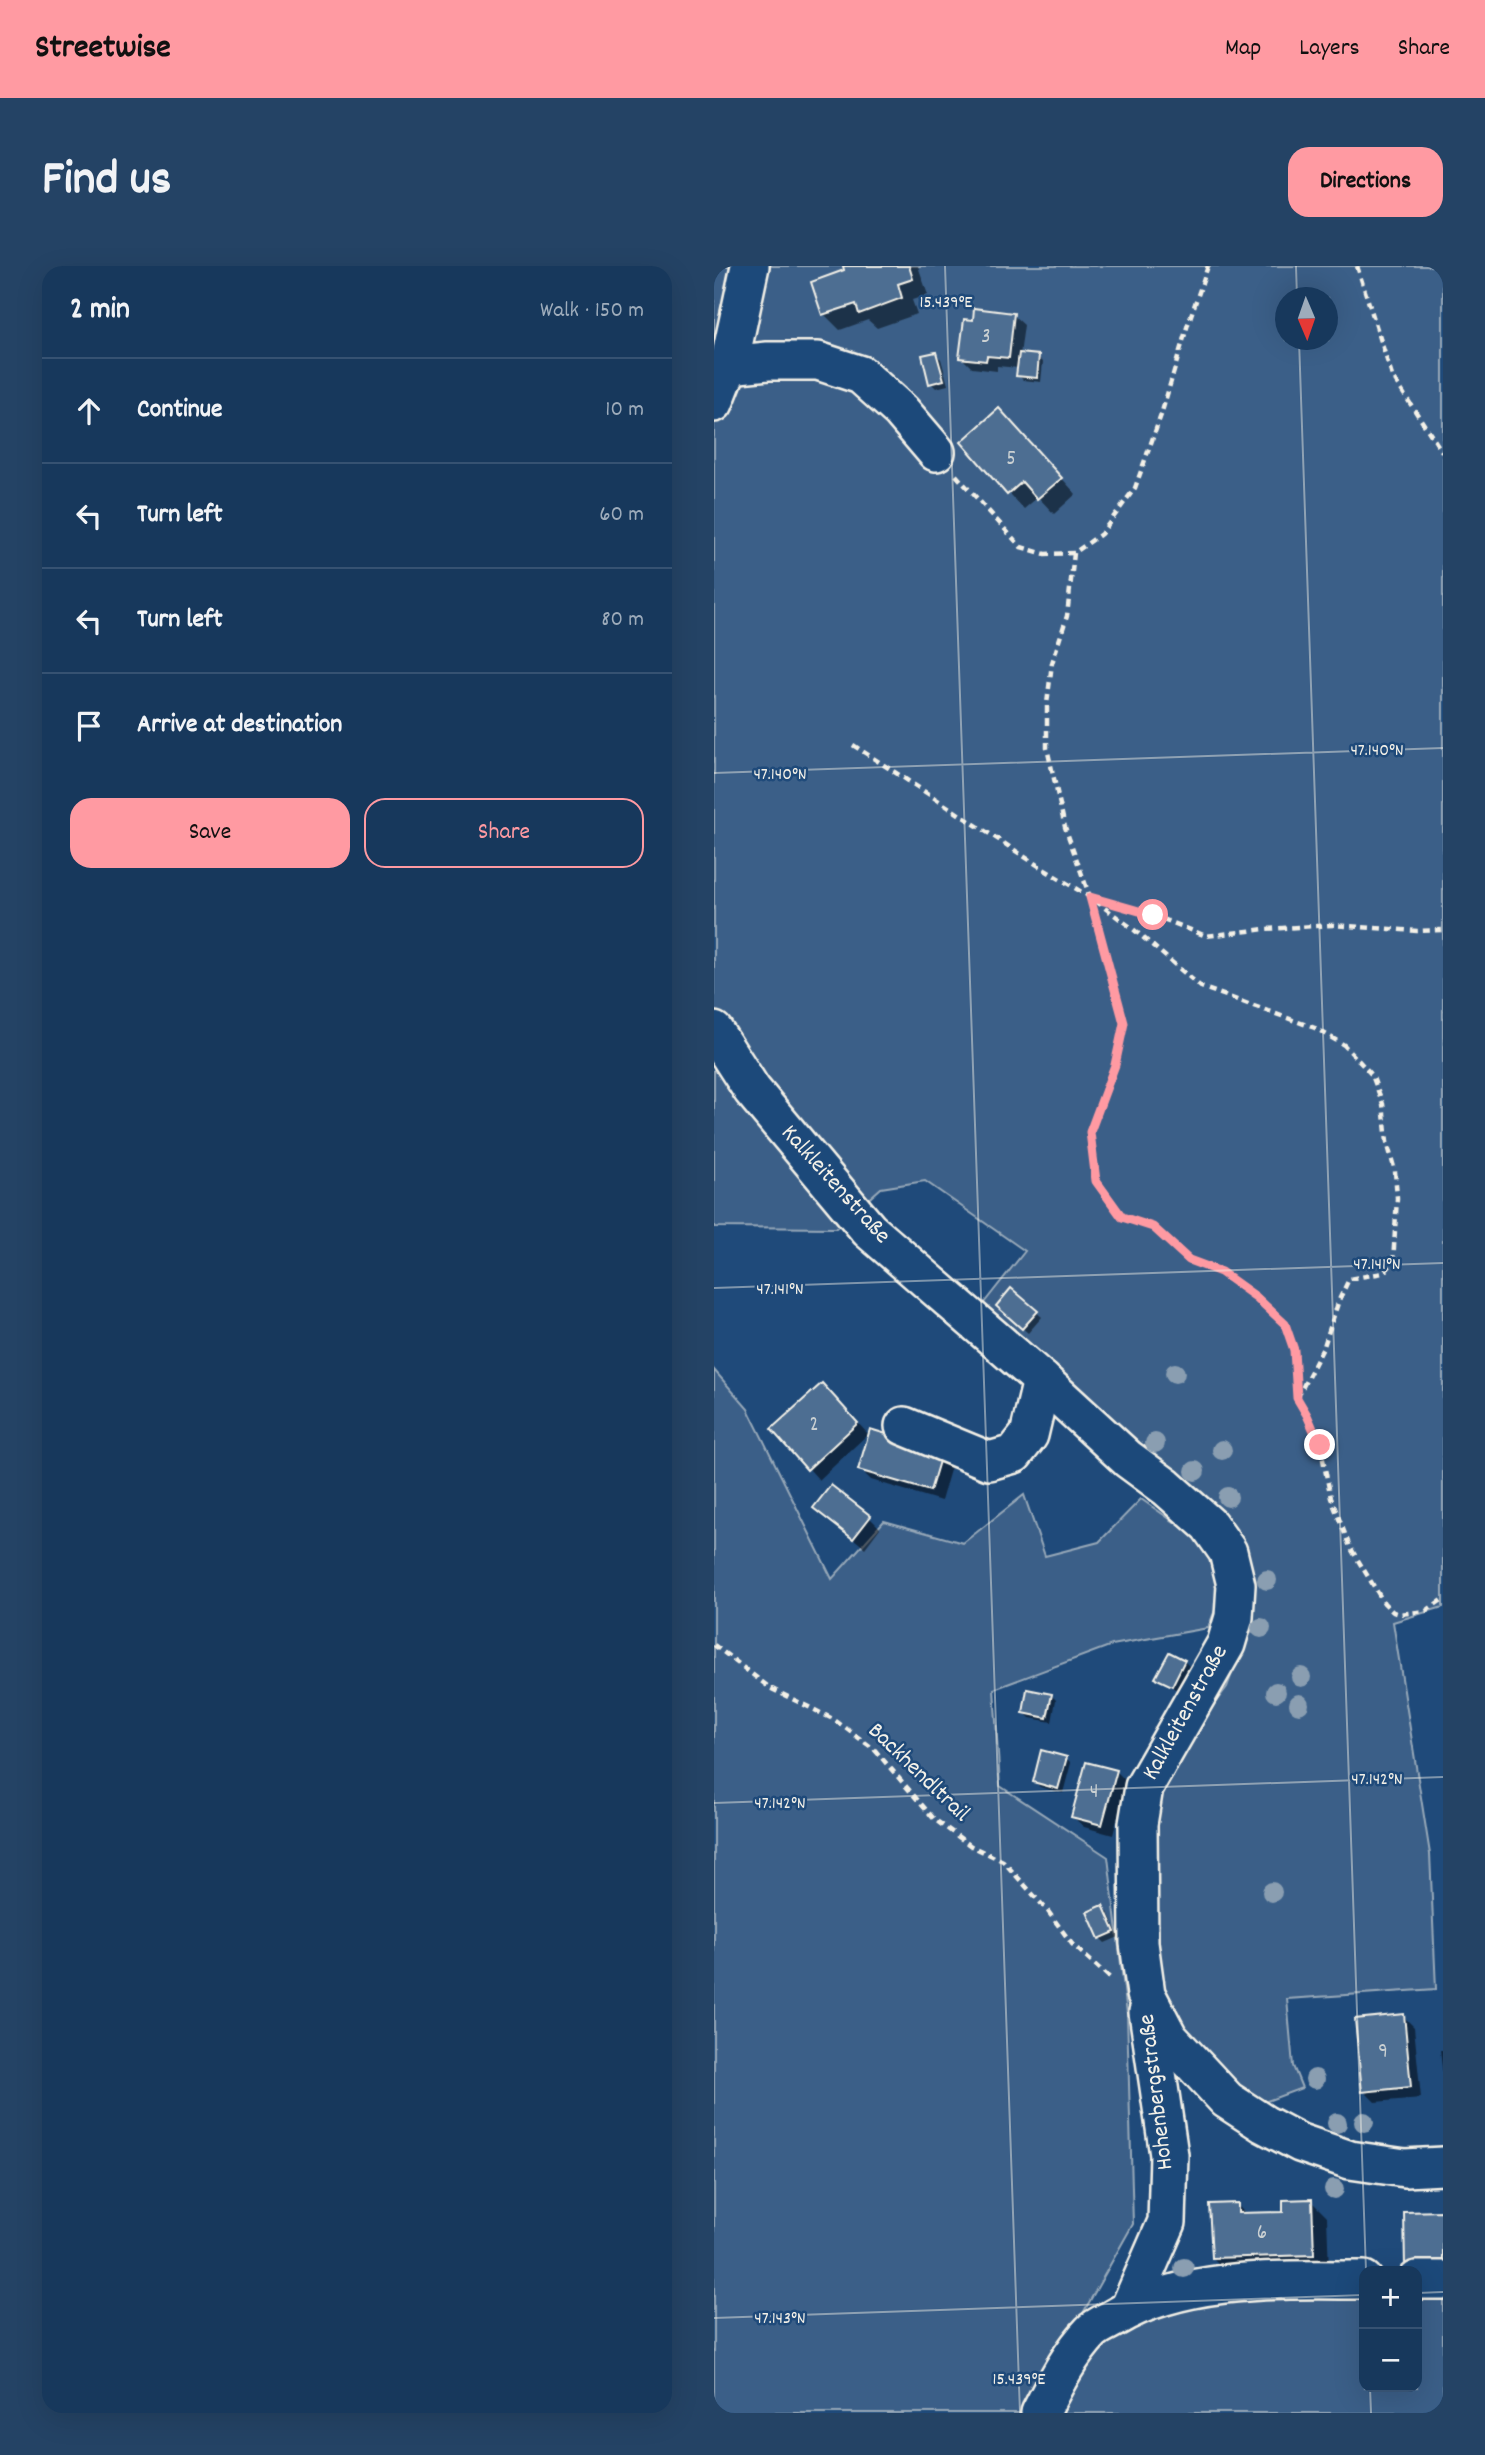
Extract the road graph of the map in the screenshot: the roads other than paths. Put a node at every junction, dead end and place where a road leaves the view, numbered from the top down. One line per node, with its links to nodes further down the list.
1 (750, 266): 2 (street)
2 (729, 365): 3 (street); 4 (street)
3 (714, 402)
4 (936, 452)
5 (714, 1031): 6 (street, Kalkleitenstraße)
6 (1042, 1380): 7 (street); 8 (street, Kalkleitenstraße)
7 (904, 1426)
8 (1146, 1994): 9 (street, Kalkleitenstraße); 13 (street, Hohenbergstraße)
9 (1443, 2166)
10 (1359, 2280): 13 (street)
11 (1422, 2280): 12 (street)
12 (1443, 2280)
13 (1129, 2309): 14 (street)
14 (1040, 2413)

